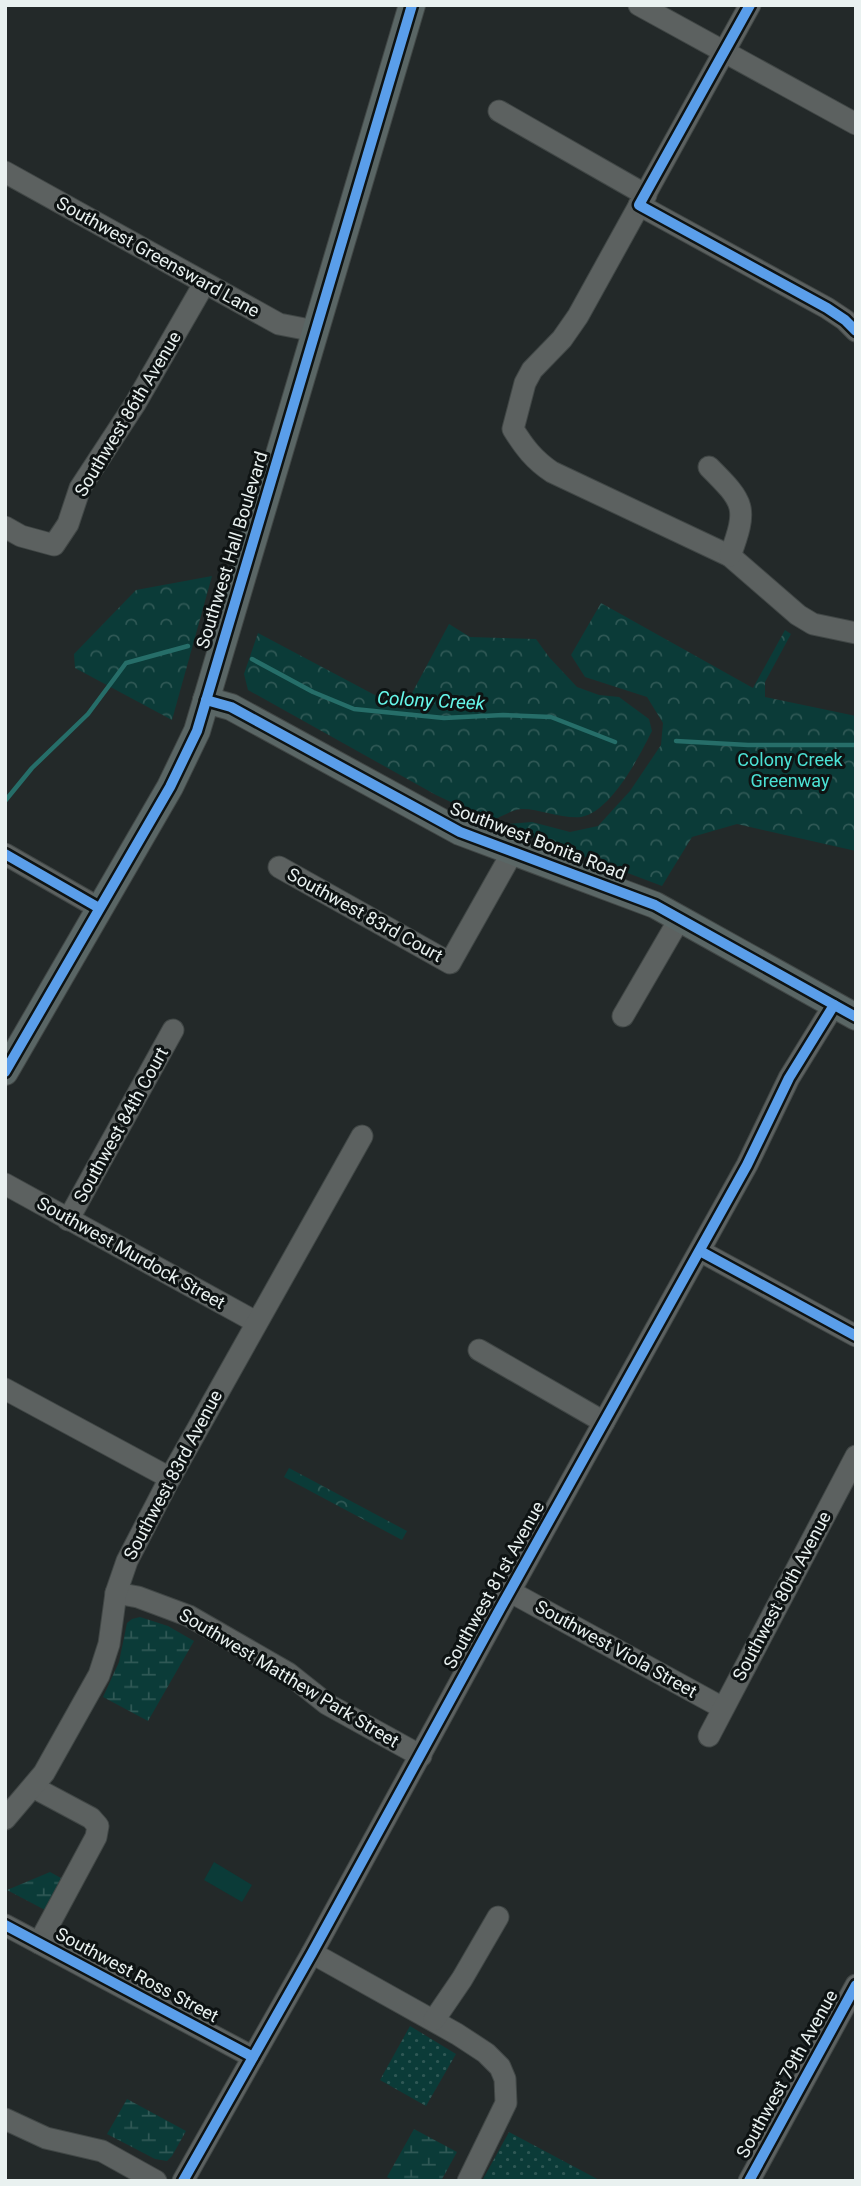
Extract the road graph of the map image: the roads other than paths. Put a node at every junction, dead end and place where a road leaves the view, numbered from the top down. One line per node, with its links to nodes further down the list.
1 (412, 5): 10 (main road, Southwest Hall Boulevard)
2 (639, 5): 4 (street)
3 (750, 5): 4 (street)
4 (724, 52): 6 (street); 8 (street)
5 (499, 111): 8 (street)
6 (856, 124)
7 (5, 172): 9 (street, Southwest Greensward Lane)
8 (643, 200): 11 (street); 14 (street)
9 (204, 284): 10 (street, Southwest Greensward Lane); 13 (street, Southwest 86th Avenue)
10 (315, 331): 16 (main road, Southwest Hall Boulevard)
11 (856, 331)
12 (709, 467): 14 (street)
13 (5, 527)
14 (730, 556): 15 (street)
15 (856, 633)
16 (206, 700): 17 (main road, Southwest Bonita Road); 20 (main road, Southwest Hall Boulevard)
17 (512, 853): 19 (street, Southwest 83rd Court); 21 (main road, Southwest Bonita Road)
18 (5, 854): 20 (street)
19 (279, 867)
20 (99, 908): 25 (main road, Southwest Hall Boulevard)
21 (680, 918): 22 (main road, Southwest Bonita Road); 23 (street)
22 (845, 1011): 29 (street, Southwest 81st Avenue)
23 (623, 1016)
24 (173, 1030): 28 (street, Southwest 84th Court)
25 (5, 1072)
26 (362, 1136): 30 (street, Southwest 83rd Avenue)
27 (5, 1184): 28 (street, Southwest Murdock Street)
28 (68, 1220): 30 (street, Southwest Murdock Street)
29 (700, 1251): 31 (street); 34 (street, Southwest 81st Avenue)
30 (256, 1322): 36 (street, Southwest 83rd Avenue)
31 (855, 1333)
32 (480, 1350): 34 (street)
33 (5, 1389): 36 (street)
34 (604, 1422): 37 (street, Southwest 81st Avenue)
35 (856, 1456): 39 (street, Southwest 80th Avenue)
36 (170, 1478): 38 (street, Southwest 83rd Avenue)
37 (509, 1591): 39 (street, Southwest Viola Street); 41 (street, Southwest 81st Avenue)
38 (116, 1593): 41 (street, Southwest Matthew Park Street); 42 (street, Southwest 83rd Avenue)
39 (723, 1708): 40 (street, Southwest 80th Avenue)
40 (709, 1736)
41 (421, 1756): 47 (street, Southwest 81st Avenue)
42 (33, 1787): 43 (street, Southwest 83rd Avenue); 46 (street)
43 (5, 1819)
44 (498, 1917): 49 (street)
45 (5, 1924): 46 (street, Southwest Ross Street)
46 (39, 1943): 50 (street, Southwest Ross Street)
47 (312, 1954): 49 (street); 50 (street, Southwest 81st Avenue)
48 (853, 1996): 55 (street, Southwest 79th Avenue)
49 (434, 2020): 54 (street)
50 (253, 2057): 53 (street, Southwest 81st Avenue)
51 (5, 2119): 52 (street)
52 (156, 2181)
53 (183, 2181)
54 (468, 2181)
55 (749, 2181)

